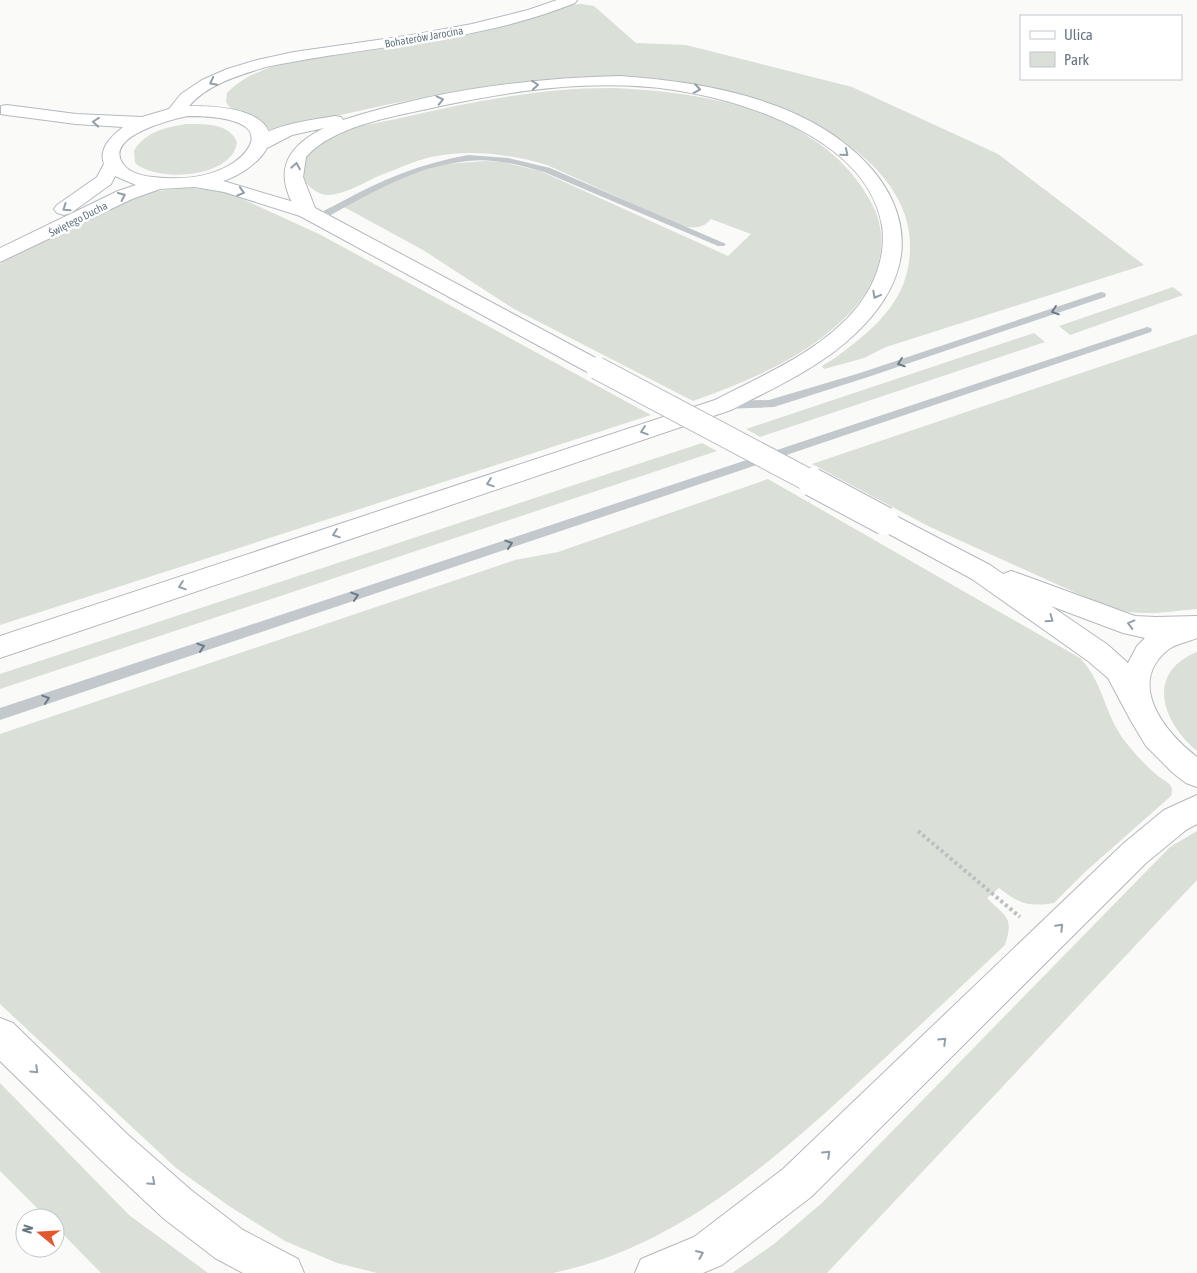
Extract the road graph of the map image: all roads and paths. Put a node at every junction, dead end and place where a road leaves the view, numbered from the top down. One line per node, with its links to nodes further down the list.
1 (570, 0): 2 (main road, Bohaterów Jarocina)
2 (275, 60): 3 (main road, Bohaterów Jarocina); 6 (main road, Bohaterów Jarocina, one-way to 6)
3 (218, 101): 6 (main road); 10 (main road)
4 (4, 108): 7 (main road, one-way to 4); 8 (main road)
5 (394, 111): 10 (main road); 15 (main road, one-way to 5); 20 (main road, one-way to 20)
6 (175, 113): 7 (main road)
7 (145, 122): 11 (main road, Świętego Ducha)
8 (74, 135)
9 (93, 142): 11 (main road)
10 (259, 146): 12 (main road)
11 (113, 156): 14 (main road); 17 (main road, Świętego Ducha, one-way to 17)
12 (244, 163): 13 (main road); 15 (main road)
13 (194, 182): 14 (main road); 15 (main road, one-way to 15)
14 (156, 184): 17 (main road, Świętego Ducha, one-way to 14)
15 (313, 215): 16 (lane); 21 (main road, bridge)
16 (721, 244)
17 (0, 255)
18 (1101, 296): 20 (lane, one-way to 20)
19 (1147, 330): 25 (lane, one-way to 19)
20 (723, 404): 23 (main road, one-way to 23)
21 (981, 572): 22 (main road, one-way to 21); 24 (main road, one-way to 24)
22 (1197, 628): 24 (main road)
23 (0, 647)
24 (1141, 713): 26 (main road)
25 (0, 714)
26 (1197, 774)
27 (1197, 808): 29 (main road, one-way to 27)
28 (918, 831): 29 (path)
29 (1047, 940): 32 (main road, one-way to 29)
30 (0, 1036): 31 (main road, one-way to 31)
31 (284, 1273)
32 (654, 1273)

